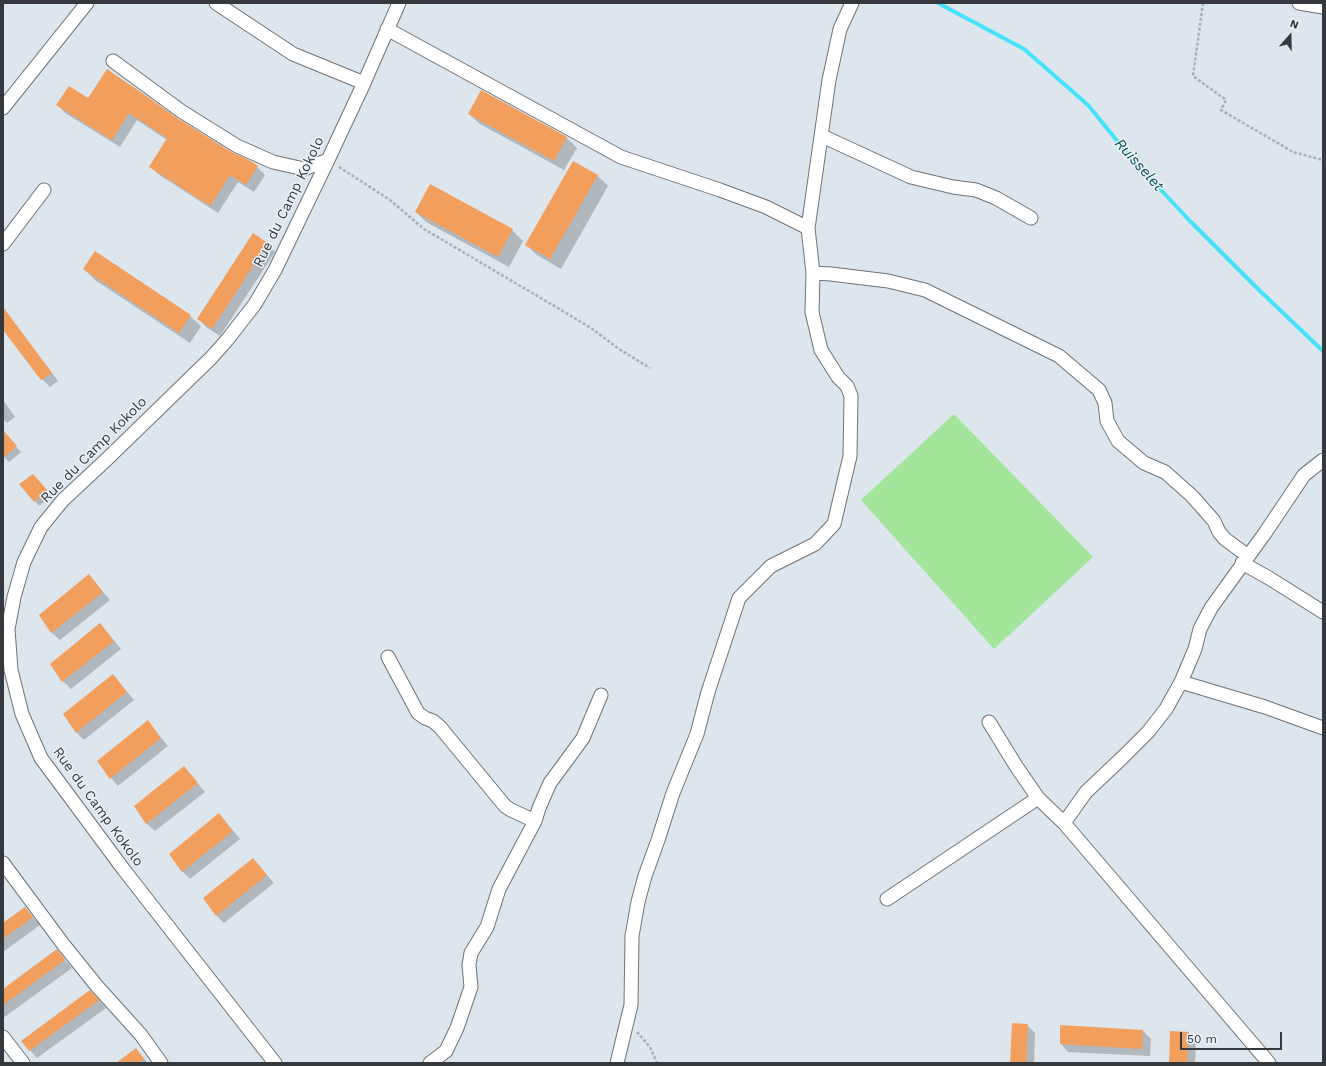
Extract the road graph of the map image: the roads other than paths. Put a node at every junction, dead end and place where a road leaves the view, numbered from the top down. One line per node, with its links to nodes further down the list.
1 (87, 3): 10 (street)
2 (399, 3): 7 (street, Rue du Camp Kokolo)
3 (852, 3): 11 (street)
4 (1300, 3): 6 (street)
5 (223, 5): 9 (street)
6 (1323, 7)
7 (387, 29): 9 (street, Rue du Camp Kokolo); 15 (street)
8 (113, 61): 12 (street)
9 (364, 83): 12 (street, Rue du Camp Kokolo)
10 (3, 108)
11 (822, 136): 14 (street); 15 (street)
12 (328, 160): 20 (street, Rue du Camp Kokolo)
13 (44, 190): 16 (street)
14 (1031, 218)
15 (808, 228): 17 (street)
16 (3, 244)
17 (813, 273): 19 (street); 38 (street)
18 (1323, 460): 19 (street)
19 (1245, 559): 22 (street); 24 (street)
20 (19, 579): 21 (street); 36 (street, Rue du Camp Kokolo)
21 (3, 602)
22 (1323, 612)
23 (388, 657): 29 (street)
24 (1181, 682): 27 (street); 30 (street)
25 (601, 695): 29 (street)
26 (989, 722): 28 (street)
27 (1323, 728)
28 (1038, 798): 30 (street); 32 (street)
29 (535, 821): 37 (street)
30 (1064, 823): 39 (street)
31 (3, 863): 35 (street)
32 (887, 899)
33 (3, 1037): 34 (street)
34 (24, 1063)
35 (161, 1063)
36 (275, 1063)
37 (430, 1063)
38 (617, 1063)
39 (1269, 1063)

